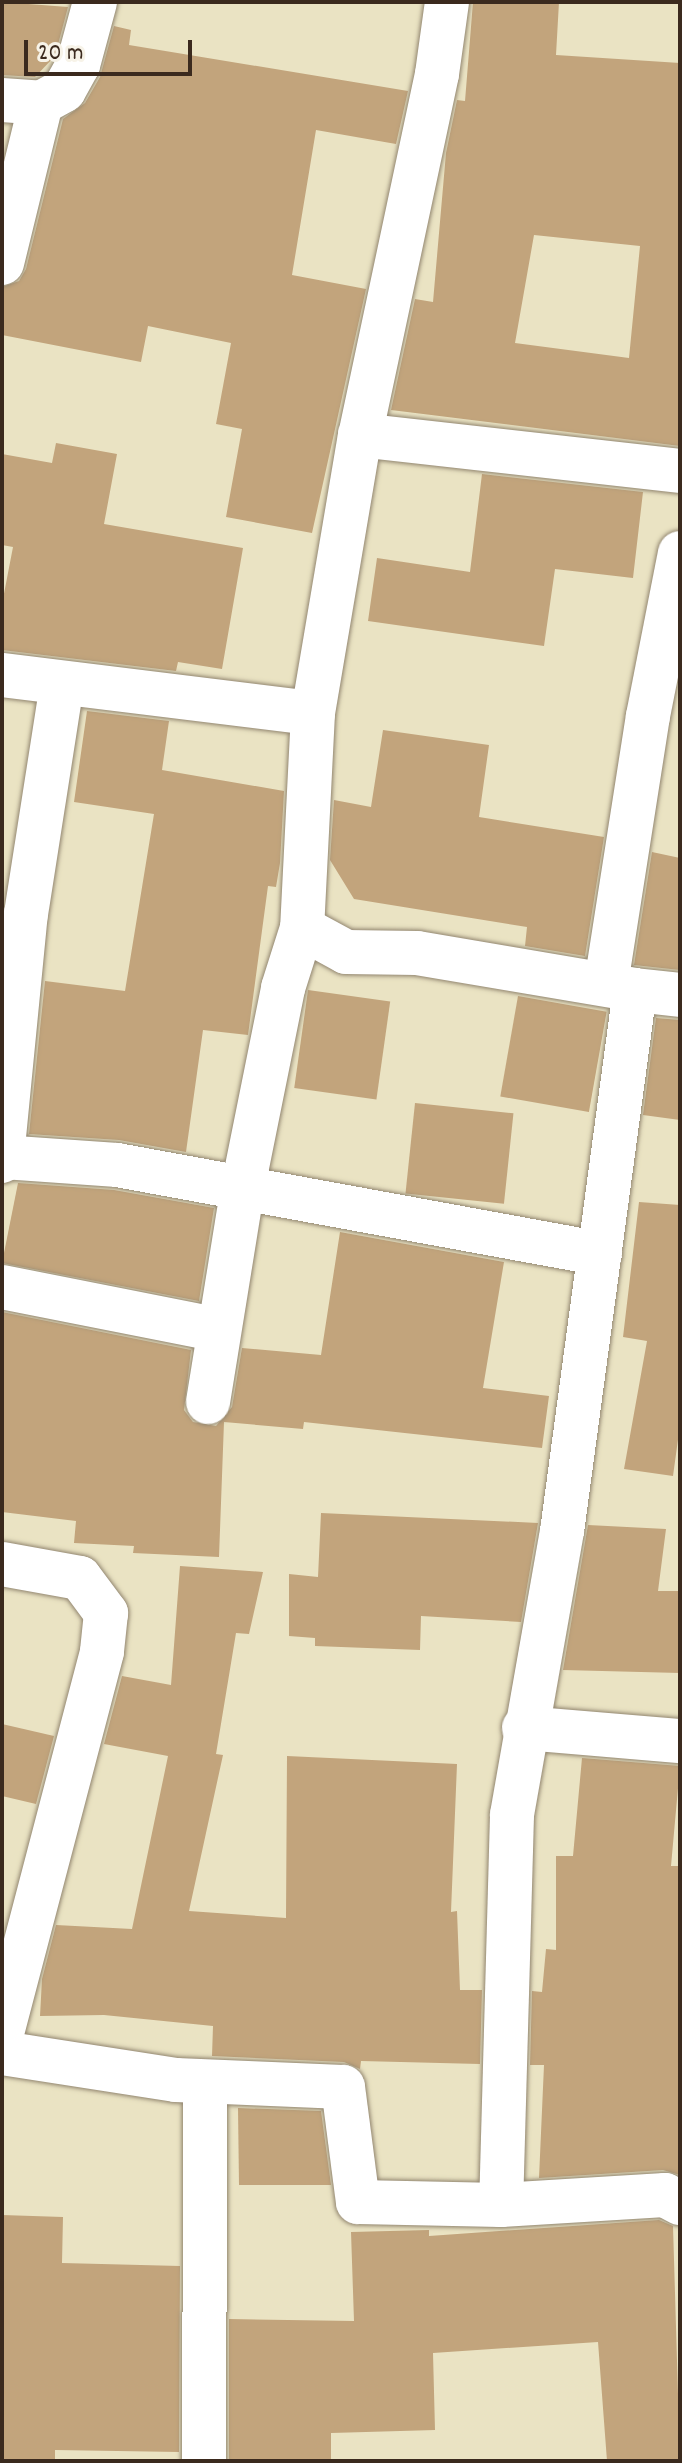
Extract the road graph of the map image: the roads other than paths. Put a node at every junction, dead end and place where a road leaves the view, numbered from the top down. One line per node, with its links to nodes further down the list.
1 (95, 2): 3 (street)
2 (447, 2): 5 (street)
3 (22, 101): 4 (street)
4 (2, 263)
5 (360, 435): 6 (street); 10 (street)
6 (680, 471)
7 (680, 553): 12 (street)
8 (2, 675): 9 (street)
9 (62, 684): 10 (street); 14 (street)
10 (313, 713): 11 (street)
11 (302, 928): 12 (street); 15 (street)
12 (621, 987): 13 (street); 16 (street)
13 (680, 995)
14 (2, 1158): 15 (street)
15 (243, 1187): 16 (street); 18 (street)
16 (600, 1254): 21 (street)
17 (2, 1287): 18 (street)
18 (219, 1330): 19 (street)
19 (208, 1402)
20 (2, 1564): 23 (street)
21 (524, 1728): 22 (street); 27 (street)
22 (680, 1741)
23 (2, 2033)
24 (2, 2053): 25 (street)
25 (205, 2083): 27 (street); 28 (street)
26 (680, 2203): 27 (street)
27 (501, 2205)
28 (204, 2461)

